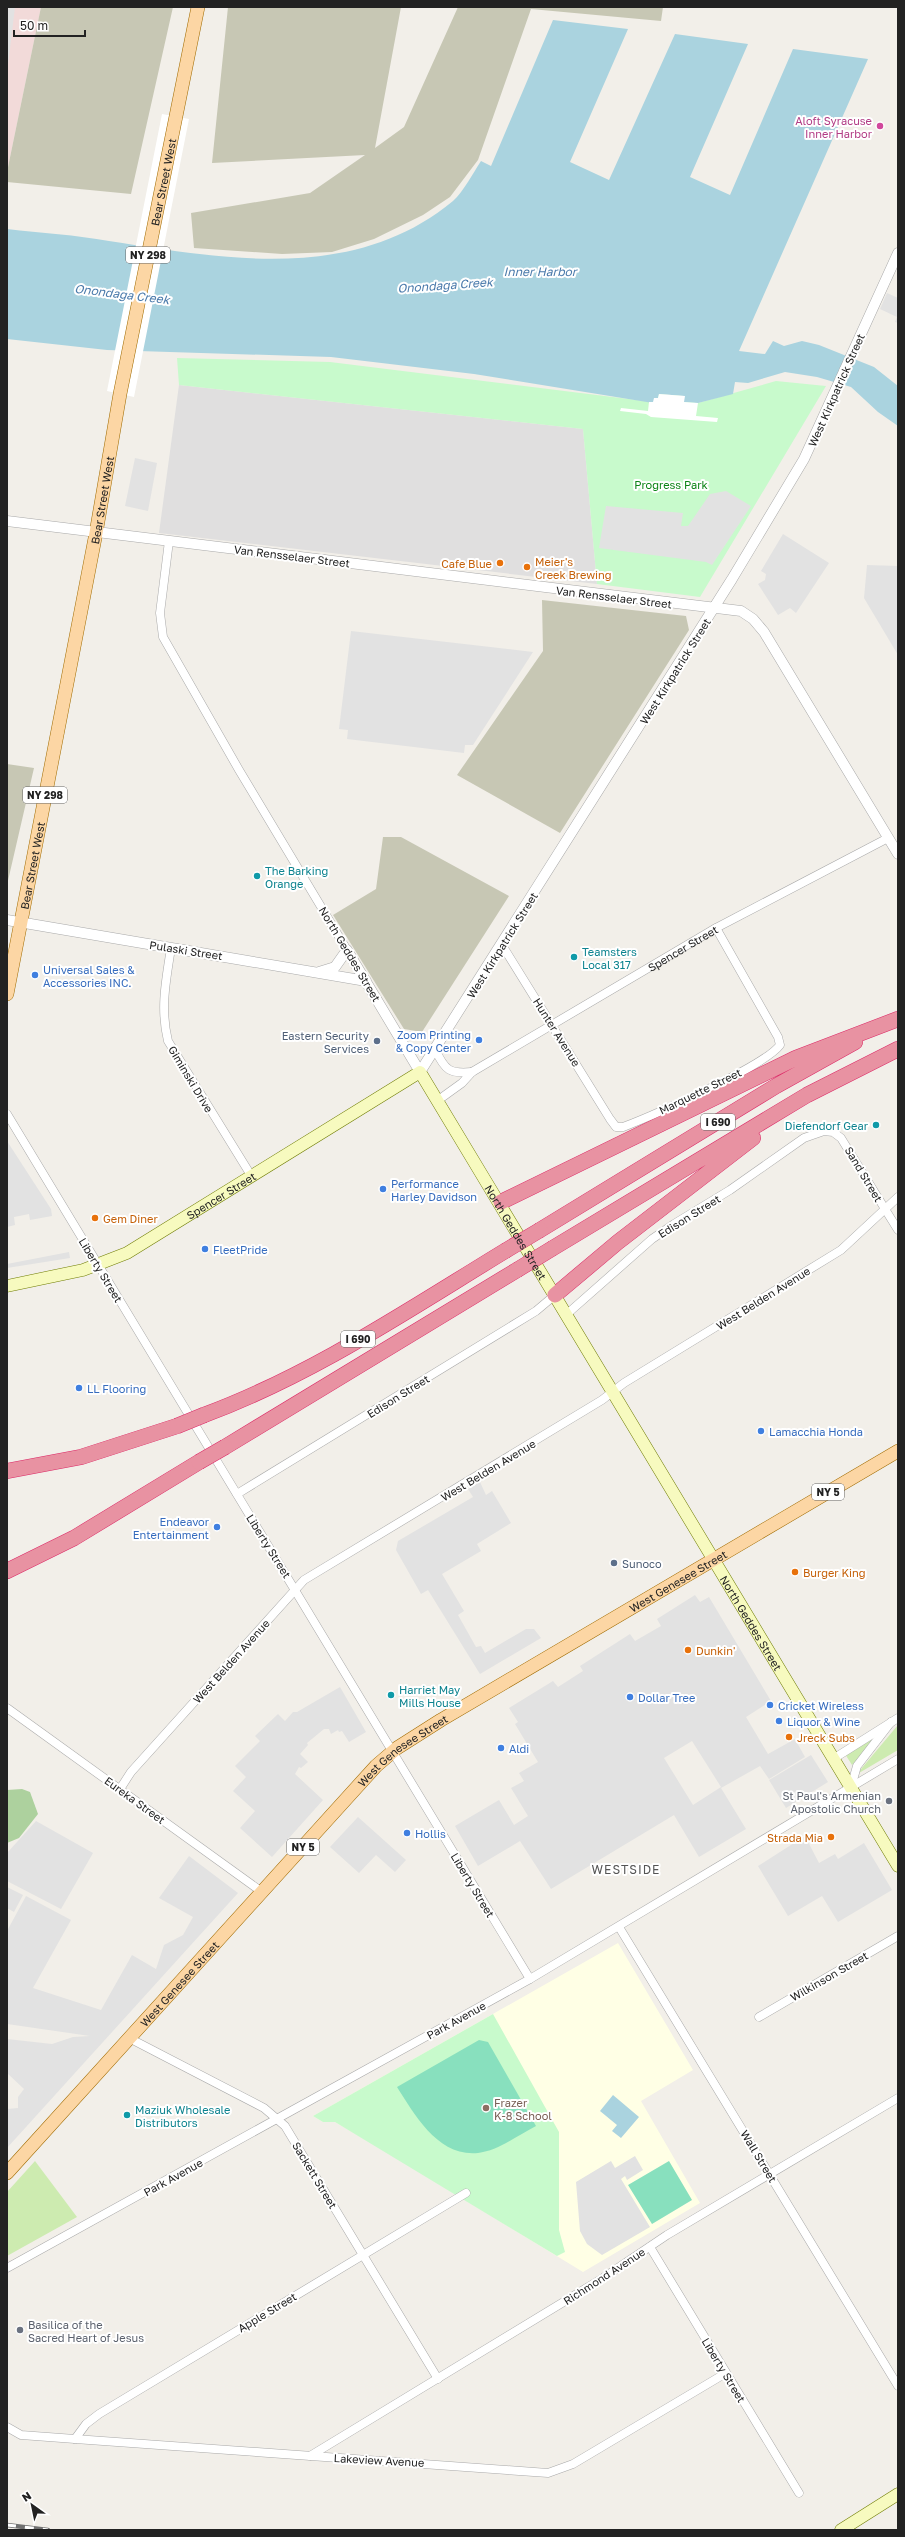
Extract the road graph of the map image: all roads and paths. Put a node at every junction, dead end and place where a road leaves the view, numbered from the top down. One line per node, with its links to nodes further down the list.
1 (198, 7): 4 (main road, Bear Street West / NY 298)
2 (898, 253): 6 (street, West Kirkpatrick Street)
3 (7, 520): 4 (street, Van Rensselaer Street)
4 (96, 532): 5 (street, Van Rensselaer Street); 11 (main road, Bear Street West / NY 298)
5 (169, 541): 6 (street, Van Rensselaer Street); 15 (street, North Geddes Street)
6 (713, 609): 8 (street, Van Rensselaer Street); 13 (street, West Kirkpatrick Street)
7 (898, 833): 8 (street, Spencer Street)
8 (888, 838): 9 (street, Van Rensselaer Street); 12 (street, Spencer Street)
9 (898, 854)
10 (7, 920): 11 (street, Pulaski Street)
11 (21, 922): 14 (street, Pulaski Street); 18 (main road, Bear Street West / NY 298)
12 (716, 928): 20 (street, Spencer Street); 28 (street, Marquette Street)
13 (502, 945): 20 (street, Hunter Avenue); 22 (street, West Kirkpatrick Street)
14 (171, 948): 16 (street, Pulaski Street); 30 (street, Giminski Drive)
15 (347, 950): 16 (street); 17 (street, North Geddes Street)
16 (319, 972): 17 (street, Pulaski Street)
17 (366, 981): 23 (street, North Geddes Street)
18 (7, 994)
19 (898, 1019): 32 (highway); 41 (highway, I 690, bridge)
20 (553, 1025): 24 (street, Spencer Street); 28 (street, Hunter Avenue)
21 (898, 1049): 25 (highway, I 690)
22 (436, 1050): 23 (street, West Kirkpatrick Street); 24 (street)
23 (420, 1072): 26 (main road, North Geddes Street); 30 (main road, Spencer Street)
24 (472, 1072): 26 (street, Spencer Street)
25 (838, 1079): 37 (highway); 44 (highway, I 690, bridge)
26 (437, 1100): 32 (main road, North Geddes Street)
27 (7, 1114): 35 (street, Liberty Street)
28 (610, 1119)
29 (820, 1132): 33 (street, Sand Street); 38 (street, Edison Street)
30 (252, 1177): 35 (main road, Spencer Street)
31 (898, 1197): 33 (street, West Belden Avenue)
32 (500, 1202): 37 (main road, North Geddes Street)
33 (884, 1208): 34 (street, Sand Street); 39 (street, West Belden Avenue)
34 (898, 1230)
35 (98, 1266): 36 (main road, Spencer Street); 42 (street, Liberty Street)
36 (7, 1286)
37 (555, 1295): 38 (main road, North Geddes Street); 42 (street, Edison Street)
38 (567, 1314): 39 (main road, North Geddes Street)
39 (612, 1392): 43 (main road, North Geddes Street); 45 (street, West Belden Avenue)
40 (898, 1451): 43 (main road, West Genesee Street / NY 5)
41 (7, 1471)
42 (237, 1494): 45 (street, Liberty Street)
43 (713, 1560): 48 (main road, West Genesee Street / NY 5); 49 (main road, North Geddes Street)
44 (7, 1571)
45 (295, 1589): 48 (street, Liberty Street); 52 (street, West Belden Avenue)
46 (7, 1708): 52 (street, Eureka Street)
47 (894, 1720): 49 (street); 51 (street)
48 (393, 1752): 54 (main road, West Genesee Street / NY 5); 57 (street, Liberty Street)
49 (833, 1758): 51 (main road, North Geddes Street)
50 (898, 1759): 51 (street, Park Avenue)
51 (850, 1787): 53 (main road, North Geddes Street); 55 (street, Park Avenue)
52 (120, 1789): 54 (street, Eureka Street)
53 (898, 1866)
54 (262, 1892): 59 (main road, West Genesee Street / NY 5)
55 (619, 1927): 57 (street, Park Avenue); 63 (street, Wall Street)
56 (898, 1936): 58 (street, Wilkinson Street)
57 (530, 1979): 61 (street, Park Avenue)
58 (759, 2017)
59 (129, 2038): 61 (street, Sackett Street); 62 (main road, West Genesee Street / NY 5)
60 (898, 2098): 63 (street, Richmond Avenue)
61 (278, 2119): 66 (street, Sackett Street); 67 (street, Park Avenue)
62 (7, 2173)
63 (770, 2174): 65 (street, Richmond Avenue); 70 (street, Wall Street)
64 (466, 2193): 66 (street, Apple Street)
65 (650, 2247): 68 (street, Liberty Street); 69 (street, Richmond Avenue)
66 (363, 2255): 69 (street, Sackett Street); 72 (street, Apple Street)
67 (7, 2268)
68 (726, 2372): 73 (street, Lakeview Avenue); 74 (street, Liberty Street)
69 (438, 2379): 73 (street, Richmond Avenue)
70 (898, 2386)
71 (7, 2426): 72 (street, Lakeview Avenue)
72 (75, 2439): 73 (street, Lakeview Avenue)
73 (310, 2456)
74 (799, 2493)
75 (898, 2494): 76 (main road)
76 (841, 2530)

